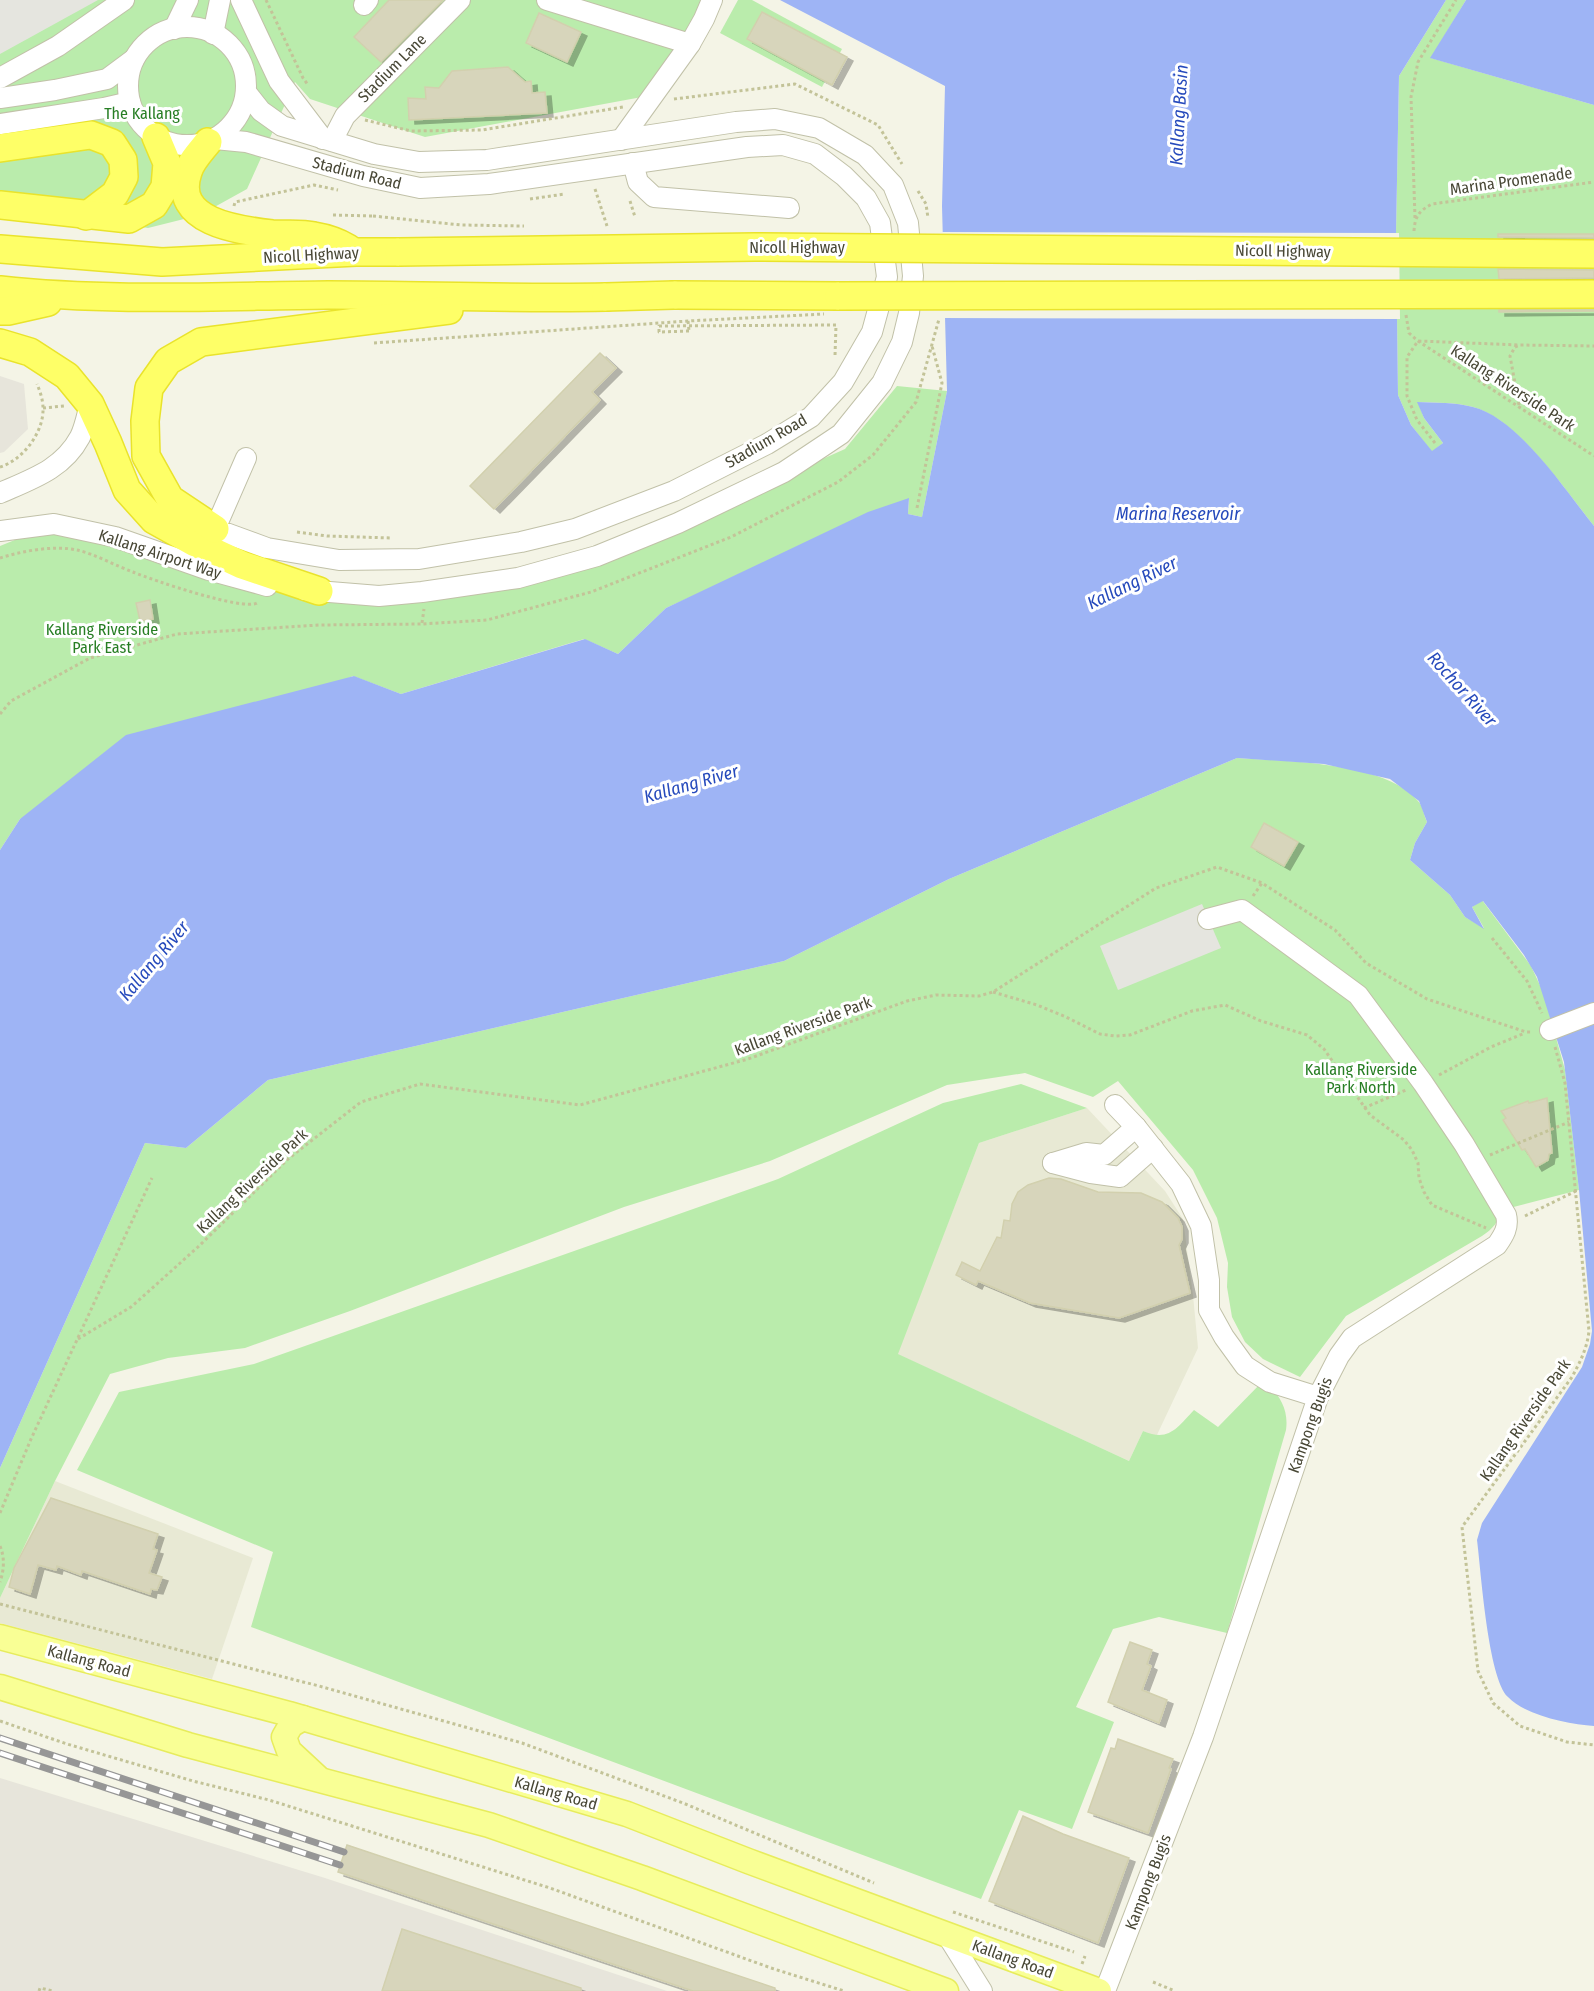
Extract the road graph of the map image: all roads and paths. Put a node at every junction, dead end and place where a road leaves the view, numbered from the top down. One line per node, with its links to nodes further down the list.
1 (124, 0): 13 (street)
2 (188, 0): 9 (street)
3 (220, 0): 10 (street)
4 (241, 0): 20 (street)
5 (460, 0): 20 (street, Stadium Lane)
6 (548, 0): 11 (street)
7 (711, 0): 11 (street)
8 (1456, 0): 32 (path)
9 (174, 29): 10 (street); 12 (street)
10 (213, 34): 14 (street)
11 (690, 44): 21 (street)
12 (134, 59): 15 (street); 16 (street)
13 (0, 78)
14 (246, 92): 19 (street); 20 (street, Stadium Road)
15 (0, 98)
16 (130, 102): 17 (street); 18 (street)
17 (0, 124)
18 (156, 137): 19 (street); 30 (highway)
19 (212, 140): 23 (street, Stadium Road); 35 (highway)
20 (328, 140): 21 (street, Stadium Road)
21 (621, 140): 62 (street, Stadium Road)
22 (0, 148): 30 (highway)
23 (633, 163): 29 (street); 58 (street, Stadium Road)
24 (1594, 182): 26 (path, Marina Promenade)
25 (596, 189): 33 (path)
26 (1432, 204)
27 (0, 205): 30 (highway)
28 (632, 206): 31 (path)
29 (789, 208)
30 (86, 216)
31 (634, 217)
32 (1415, 219)
33 (607, 226)
34 (0, 249): 35 (highway, Nicoll Highway)
35 (356, 252): 36 (highway, Nicoll Highway, bridge)
36 (1594, 254)
37 (0, 290): 39 (highway)
38 (1594, 294): 40 (highway, bridge)
39 (60, 296): 40 (highway); 41 (highway)
40 (375, 307): 58 (highway)
41 (0, 311)
42 (688, 321): 48 (path, bridge)
43 (1418, 341): 46 (path); 51 (path, Kallang Riverside Park); 52 (path)
44 (0, 343): 50 (highway)
45 (932, 344): 57 (path)
46 (1520, 345): 47 (path); 51 (path)
47 (1594, 346)
48 (835, 359)
49 (33, 377): 55 (path)
50 (90, 404): 56 (street); 62 (highway)
51 (1519, 407): 53 (path, Kallang Riverside Park)
52 (1435, 443)
53 (1594, 456)
54 (246, 458): 58 (street)
55 (0, 467)
56 (0, 492)
57 (917, 508)
58 (215, 529)
59 (0, 530): 62 (street, Kallang Airport Way)
60 (288, 531): 61 (path)
61 (400, 539)
62 (319, 591)
63 (1208, 919): 69 (street)
64 (1492, 938): 67 (path, Kallang Riverside Park)
65 (993, 992): 68 (path, Kallang Riverside Park); 71 (path); 79 (path, Kallang Riverside Park)
66 (1594, 1013): 67 (street)
67 (1550, 1030): 68 (path, Kallang Riverside Park); 72 (path, Kallang Riverside Park)
68 (1527, 1032): 69 (path)
69 (1423, 1083): 71 (path); 75 (street)
70 (1115, 1105): 73 (street)
71 (1364, 1108): 78 (path)
72 (1569, 1122): 75 (path); 77 (path, Kallang Riverside Park)
73 (1136, 1127): 74 (street); 74 (street)
74 (1153, 1148): 80 (street)
75 (1475, 1162): 78 (street)
76 (152, 1178): 79 (path)
77 (1576, 1191): 78 (path); 89 (path, Kallang Riverside Park)
78 (1506, 1230): 80 (street, Kampong Bugis)
79 (78, 1339): 81 (path)
80 (1318, 1397): 102 (street, Kampong Bugis)
81 (0, 1513)
82 (0, 1546): 83 (path)
83 (0, 1582)
84 (0, 1604): 91 (path)
85 (0, 1637): 87 (main road, Kallang Road)
86 (0, 1687): 90 (main road)
87 (303, 1718): 90 (main road); 93 (main road, Kallang Road)
88 (0, 1721): 98 (path)
89 (1594, 1746)
90 (319, 1779): 99 (main road)
91 (880, 1886)
92 (945, 1910): 94 (path)
93 (947, 1935): 100 (street); 101 (main road, Kallang Road)
94 (1074, 1952)
95 (1153, 1982): 103 (path)
96 (40, 1990): 97 (path)
97 (53, 1991)
98 (844, 1991)
99 (946, 1991)
100 (982, 1991)
101 (1099, 1991)
102 (1105, 1991)
103 (1175, 1991)

